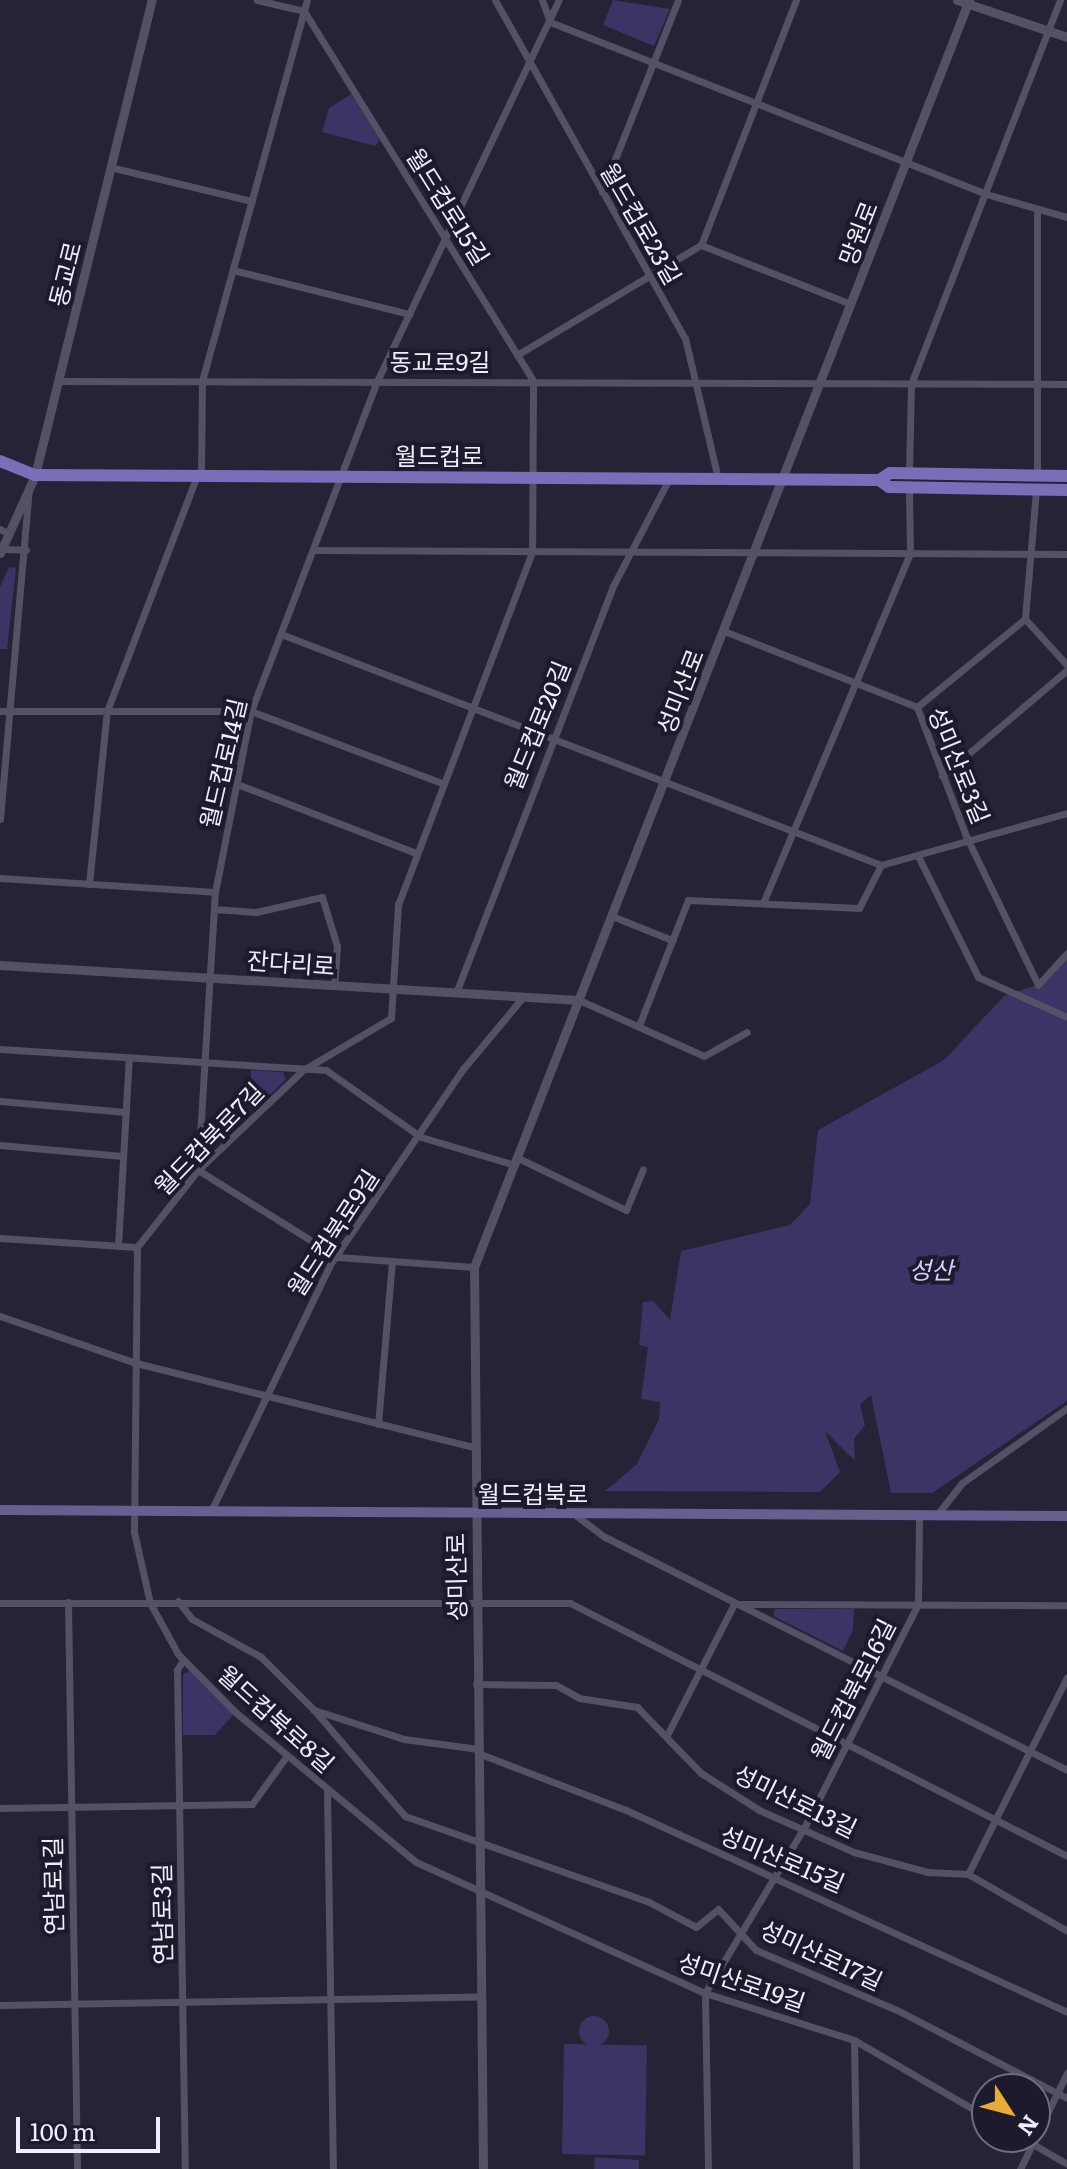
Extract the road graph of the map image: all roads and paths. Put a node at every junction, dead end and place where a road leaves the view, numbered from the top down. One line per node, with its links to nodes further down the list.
1 (152, 0): 20 (street, 동교로)
2 (257, 0): 12 (street)
3 (307, 0): 12 (street)
4 (495, 0): 17 (street, 월드컵로23길)
5 (542, 0): 13 (street)
6 (559, 0): 13 (street, 월드컵로14길)
7 (678, 0): 16 (street)
8 (796, 0): 18 (street)
9 (957, 0): 11 (street)
10 (1060, 0): 14 (street)
11 (968, 2): 14 (street); 19 (street, 망원로)
12 (304, 11): 23 (street); 26 (street, 월드컵로15길)
13 (550, 22): 16 (street); 17 (street, 월드컵로14길)
14 (1047, 34): 15 (street); 22 (street)
15 (1067, 37)
16 (653, 63): 18 (street); 21 (street)
17 (528, 68): 21 (street, 월드컵로23길); 26 (street, 월드컵로14길)
18 (756, 104): 19 (street); 27 (street)
19 (906, 162): 22 (street); 30 (street, 망원로)
20 (110, 167): 23 (street); 33 (street, 동교로)
21 (602, 192): 29 (street, 월드컵로23길)
22 (986, 194): 24 (street); 39 (street)
23 (252, 201): 28 (street)
24 (1037, 212): 25 (street); 40 (street)
25 (1067, 217)
26 (446, 239): 31 (street, 월드컵로14길); 32 (street, 월드컵로15길)
27 (701, 245): 29 (street); 30 (street)
28 (233, 270): 31 (street); 34 (street)
29 (652, 280): 32 (street); 37 (street, 월드컵로23길)
30 (851, 304): 38 (street, 망원로)
31 (410, 314): 35 (street, 월드컵로14길)
32 (517, 355): 36 (street, 월드컵로15길)
33 (58, 381): 34 (street, 동교로9길); 44 (street, 동교로)
34 (202, 381): 35 (street, 동교로9길); 45 (street)
35 (377, 381): 36 (street, 동교로9길); 46 (street, 월드컵로14길)
36 (533, 381): 37 (street, 동교로9길); 48 (street)
37 (698, 383): 38 (street, 동교로9길); 50 (street, 월드컵로23길)
38 (819, 384): 39 (street, 동교로9길); 51 (street, 망원로)
39 (911, 384): 40 (street, 동교로9길); 43 (street)
40 (1037, 384): 41 (street, 동교로9길); 53 (street)
41 (1067, 384)
42 (0, 461): 44 (main road, 월드컵로)
43 (909, 473): 52 (main road, 월드컵로); 53 (main road, 월드컵로)
44 (35, 475): 45 (main road, 월드컵로); 54 (street, 동교로)
45 (199, 475): 46 (main road, 월드컵로); 75 (street)
46 (342, 476): 48 (main road, 월드컵로); 59 (street, 월드컵로14길)
47 (1067, 476): 53 (main road, 월드컵로)
48 (533, 477): 49 (main road, 월드컵로); 62 (street)
49 (669, 479): 50 (main road, 월드컵로); 60 (street, 월드컵로20길)
50 (718, 479): 51 (main road, 월드컵로)
51 (782, 480): 52 (main road, 월드컵로); 63 (street, 성미산로)
52 (879, 480): 55 (main road, 월드컵로)
53 (1036, 483): 55 (main road, 월드컵로); 56 (main road, 월드컵로); 65 (street)
54 (29, 488): 57 (street, 동교로); 58 (street)
55 (909, 488): 64 (street)
56 (1067, 490)
57 (4, 531): 61 (street, 동교로)
58 (26, 550): 61 (street); 77 (street)
59 (313, 550): 62 (street); 69 (street, 월드컵로14길)
60 (628, 550): 62 (street); 63 (street); 78 (street, 월드컵로20길)
61 (1, 552)
62 (532, 552): 73 (street)
63 (753, 553): 64 (street); 68 (street, 성미산로)
64 (910, 554): 65 (street); 71 (street)
65 (1036, 554): 66 (street); 67 (street)
66 (1067, 554)
67 (1025, 619): 70 (street); 72 (street)
68 (724, 631): 71 (street, 성미산로3길); 80 (street, 성미산로)
69 (281, 634): 73 (street); 76 (street, 월드컵로14길)
70 (1067, 667): 79 (street)
71 (859, 684): 72 (street, 성미산로3길); 85 (street)
72 (917, 707): 79 (street, 성미산로3길)
73 (473, 708): 78 (street); 82 (street)
74 (0, 711): 77 (street)
75 (107, 711): 76 (street); 77 (street); 91 (street)
76 (251, 711): 81 (street, 월드컵로14길); 82 (street)
77 (11, 712): 84 (street)
78 (553, 738): 80 (street); 102 (street, 월드컵로20길)
79 (942, 776): 86 (street, 성미산로3길)
80 (665, 781): 85 (street); 95 (street, 성미산로)
81 (237, 784): 87 (street); 92 (street, 월드컵로14길)
82 (444, 784): 87 (street)
83 (1067, 813): 86 (street)
84 (0, 819)
85 (795, 831): 89 (street); 93 (street)
86 (971, 843): 88 (street); 97 (street, 성미산로3길)
87 (416, 853): 101 (street)
88 (918, 856): 89 (street); 105 (street)
89 (881, 865): 93 (street)
90 (0, 878): 91 (street)
91 (89, 884): 92 (street)
92 (215, 892): 94 (street, 월드컵로14길)
93 (763, 903): 96 (street)
94 (214, 909): 99 (street, 월드컵로14길); 100 (street)
95 (612, 916): 96 (street); 104 (street, 성미산로)
96 (672, 940): 106 (street)
97 (1067, 953)
98 (0, 965): 99 (street, 잔다리로)
99 (208, 976): 100 (street, 잔다리로); 110 (street, 월드컵로14길)
100 (334, 985): 101 (street, 잔다리로)
101 (393, 988): 102 (street, 잔다리로); 111 (street, 월드컵북로7길)
102 (456, 993): 103 (street, 잔다리로)
103 (523, 997): 104 (street, 잔다리로); 114 (street, 월드컵북로9길)
104 (579, 1000): 106 (street); 117 (street, 성미산로)
105 (1067, 1017)
106 (640, 1023): 107 (street)
107 (747, 1032)
108 (0, 1049): 109 (street)
109 (129, 1058): 110 (street); 113 (street)
110 (205, 1062): 111 (street); 119 (street, 월드컵로14길)
111 (303, 1070): 114 (street); 119 (street, 월드컵북로7길)
112 (0, 1101): 113 (street)
113 (126, 1112): 116 (street)
114 (421, 1137): 117 (street); 123 (street, 월드컵북로9길)
115 (0, 1145): 116 (street)
116 (123, 1156): 121 (street)
117 (516, 1162): 118 (street); 125 (street, 성미산로)
118 (643, 1169)
119 (198, 1170): 122 (street, 월드컵북로7길); 123 (street)
120 (0, 1238): 121 (street)
121 (118, 1246): 122 (street)
122 (137, 1247): 127 (street)
123 (338, 1257): 124 (street); 128 (street, 월드컵북로9길)
124 (392, 1262): 125 (street); 130 (street)
125 (474, 1267): 131 (street, 성미산로)
126 (0, 1316): 127 (street)
127 (136, 1363): 128 (street); 133 (street)
128 (272, 1395): 130 (street); 134 (street, 월드컵북로9길)
129 (1067, 1408): 138 (street)
130 (378, 1424): 131 (street)
131 (472, 1447): 136 (street, 성미산로)
132 (0, 1510): 133 (main road, 월드컵북로)
133 (136, 1510): 134 (main road, 월드컵북로); 143 (street, 월드컵북로8길)
134 (211, 1511): 136 (main road, 월드컵북로)
135 (572, 1513): 136 (main road, 월드컵북로); 137 (main road, 월드컵북로); 145 (street)
136 (474, 1514): 144 (street, 성미산로)
137 (919, 1516): 138 (main road, 월드컵북로); 146 (street, 월드컵북로16길)
138 (936, 1516): 139 (main road, 월드컵북로)
139 (1067, 1516)
140 (178, 1601): 143 (street); 144 (street); 153 (street)
141 (68, 1602): 142 (street); 143 (street); 162 (street, 연남로1길)
142 (0, 1603)
143 (150, 1603): 148 (street, 월드컵북로8길)
144 (475, 1604): 149 (street); 152 (street, 성미산로)
145 (734, 1604): 146 (street); 149 (street); 150 (street)
146 (918, 1604): 147 (street); 150 (street, 월드컵북로16길)
147 (1067, 1605)
148 (183, 1660): 158 (street, 월드컵북로8길); 161 (street, 연남로3길)
149 (700, 1670): 154 (street); 155 (street)
150 (882, 1677): 155 (street, 월드컵북로16길); 157 (street)
151 (1067, 1677): 157 (street)
152 (476, 1684): 154 (street, 성미산로13길); 156 (street, 성미산로)
153 (314, 1710): 156 (street, 성미산로15길); 166 (street)
154 (667, 1735): 165 (street, 성미산로13길)
155 (847, 1744): 164 (street); 165 (street, 월드컵북로16길)
156 (478, 1751): 166 (street, 성미산로); 169 (street, 성미산로15길)
157 (1029, 1752): 159 (street); 164 (street)
158 (285, 1758): 160 (street, 월드컵북로8길); 161 (street)
159 (1067, 1770)
160 (327, 1791): 170 (street, 월드컵북로8길); 175 (street)
161 (178, 1804): 162 (street); 176 (street, 연남로3길)
162 (71, 1807): 163 (street); 177 (street, 연남로1길)
163 (0, 1808)
164 (996, 1819): 167 (street); 168 (street)
165 (806, 1824): 168 (street, 성미산로13길); 169 (street, 월드컵북로16길)
166 (478, 1845): 170 (street, 성미산로); 172 (street, 성미산로17길)
167 (1066, 1855)
168 (968, 1874): 171 (street, 성미산로13길)
169 (774, 1877): 172 (street, 월드컵북로16길); 179 (street, 성미산로15길)
170 (479, 1892): 173 (street, 성미산로19길); 174 (street, 성미산로)
171 (1067, 1931)
172 (739, 1936): 173 (street, 월드컵북로16길); 182 (street, 성미산로17길)
173 (705, 1993): 180 (street, 성미산로19길); 192 (street)
174 (480, 1997): 175 (street); 191 (street, 성미산로)
175 (330, 1999): 176 (street); 190 (street)
176 (182, 2001): 177 (street); 189 (street, 연남로3길)
177 (74, 2003): 178 (street); 188 (street, 연남로1길)
178 (0, 2005)
179 (1067, 2012)
180 (854, 2040): 185 (street, 성미산로19길); 193 (street)
181 (1067, 2073): 182 (street)
182 (1056, 2093): 183 (street, 성미산로17길); 184 (street)
183 (1067, 2098)
184 (1051, 2104)
185 (971, 2108)
186 (1048, 2153): 187 (street)
187 (1067, 2164)
188 (77, 2169)
189 (185, 2169)
190 (333, 2169)
191 (483, 2169)
192 (708, 2169)
193 (856, 2169)

